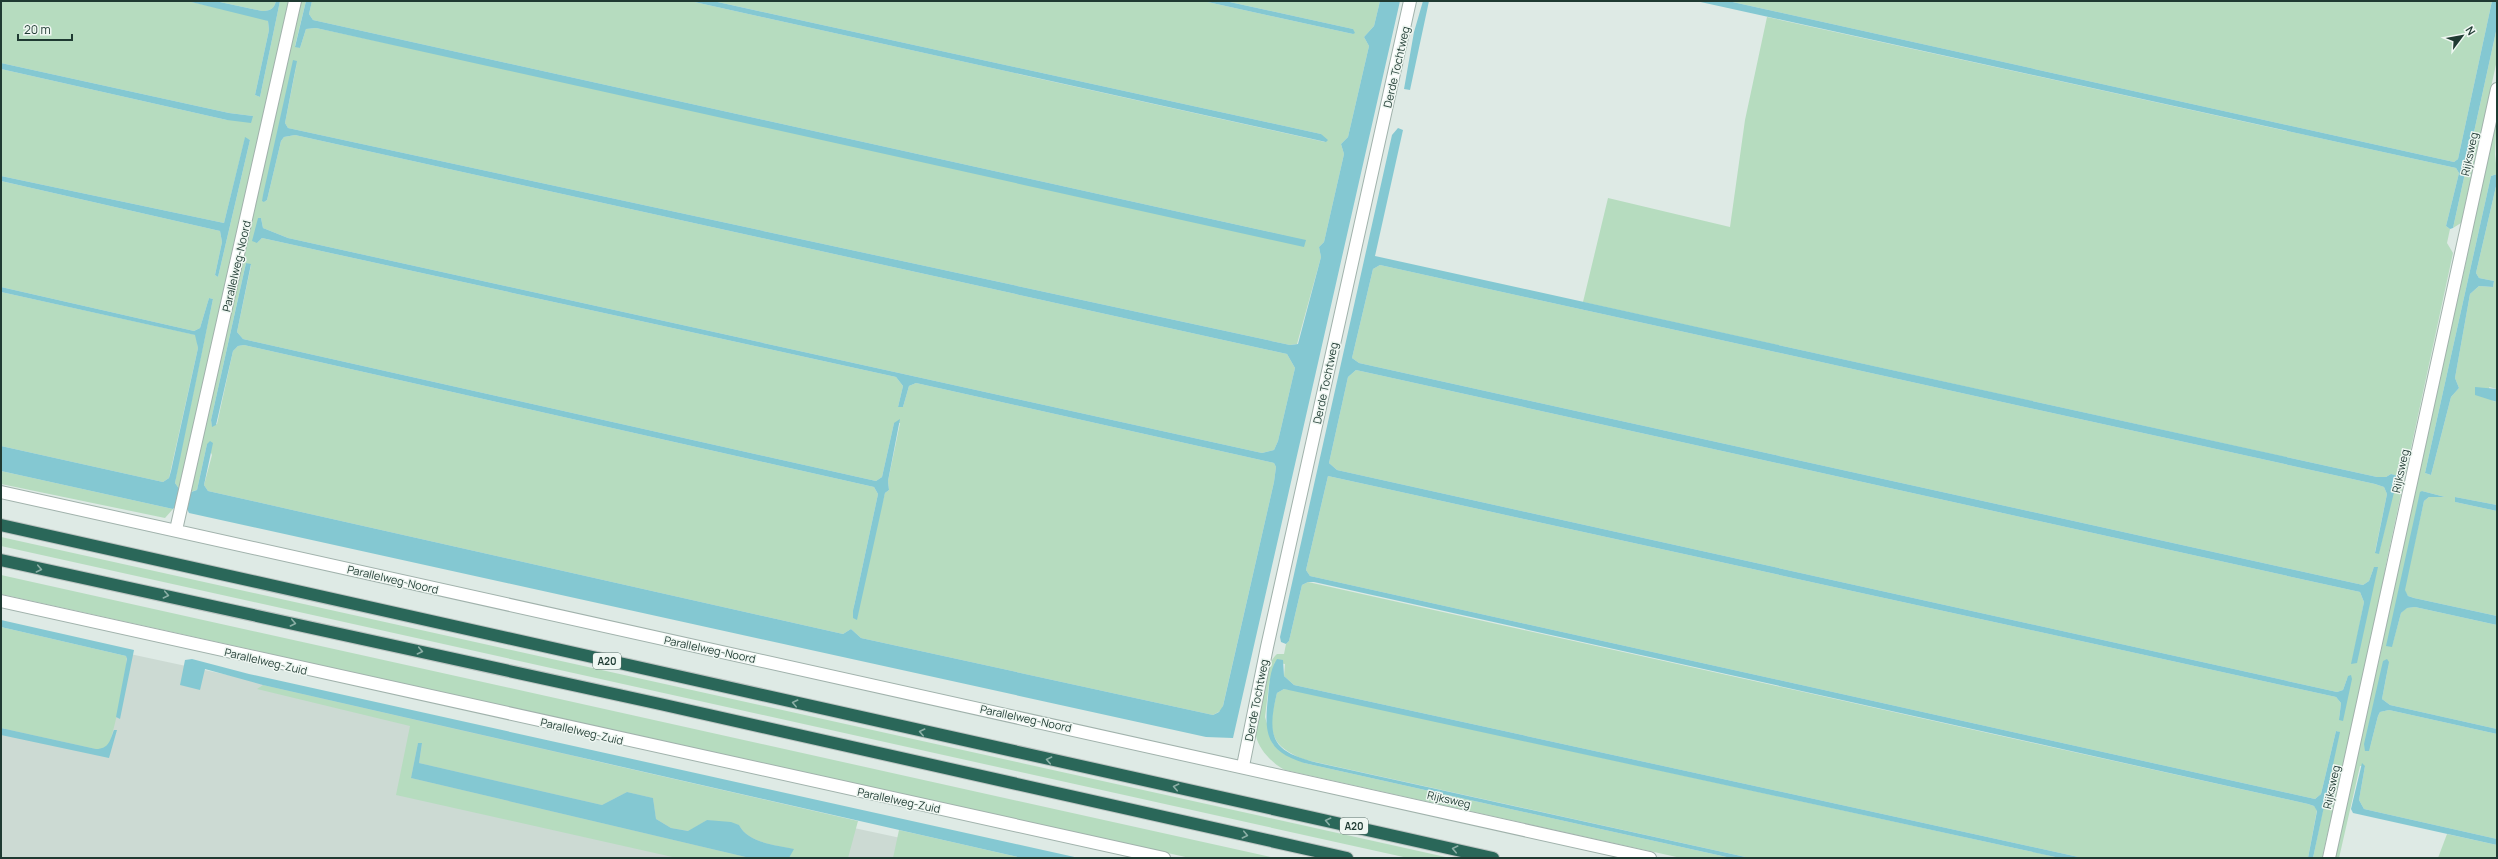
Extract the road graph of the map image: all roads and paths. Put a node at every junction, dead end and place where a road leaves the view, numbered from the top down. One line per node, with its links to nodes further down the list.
1 (295, 1): 6 (street, Parallelweg-Noord)
2 (1410, 1): 9 (street, Derde Tochtweg)
3 (2497, 89): 14 (street, Rijksweg)
4 (1, 492): 6 (street, Parallelweg-Noord)
5 (1, 525): 12 (highway, A20, one-way to 5)
6 (178, 526): 9 (street, Parallelweg-Noord)
7 (1, 560): 11 (highway, one-way to 11)
8 (1, 601): 10 (street, Parallelweg-Zuid)
9 (1243, 766): 13 (street, Rijksweg)
10 (1164, 858)
11 (1347, 858)
12 (1493, 858)
13 (1650, 858)
14 (2328, 858)

